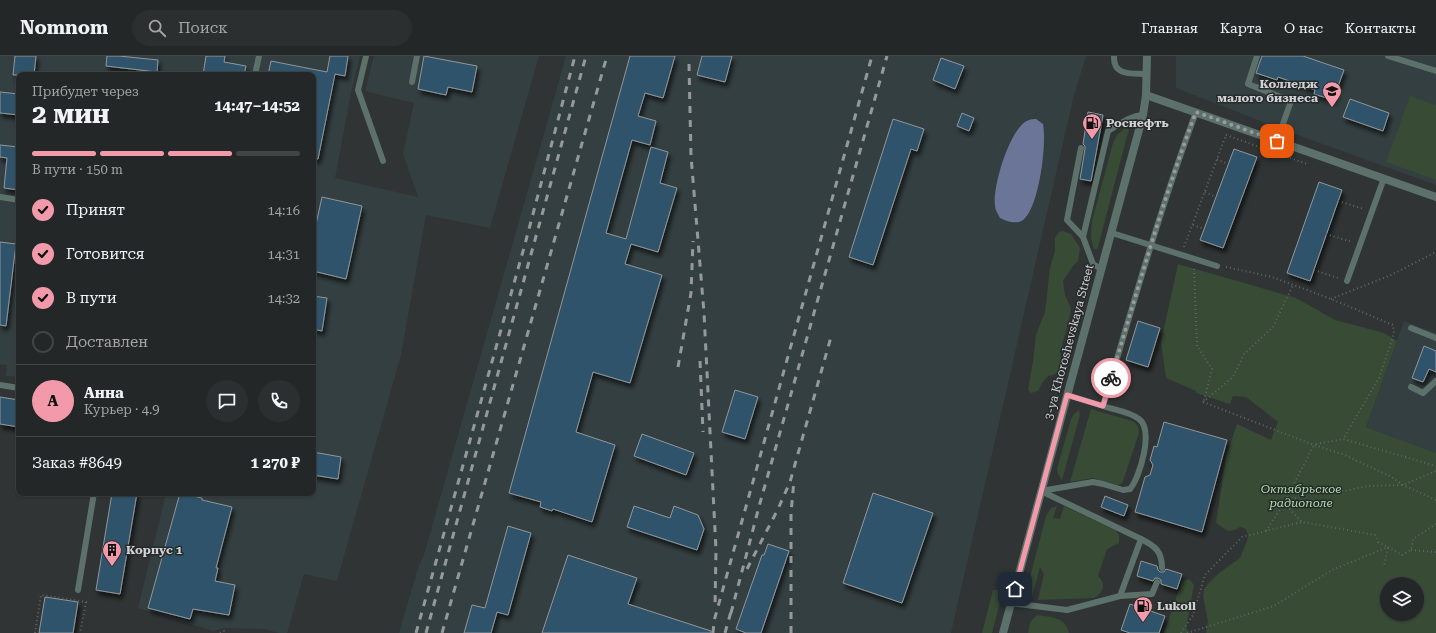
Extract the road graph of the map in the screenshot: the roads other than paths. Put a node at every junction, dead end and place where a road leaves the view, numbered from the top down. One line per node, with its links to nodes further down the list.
1 (259, 56): 9 (lane)
2 (366, 56): 17 (lane)
3 (417, 56): 11 (lane)
4 (1114, 56): 10 (lane)
5 (1147, 56): 10 (street, 3-ya Khoroshevskaya Street)
6 (1257, 56): 15 (lane)
7 (1388, 56): 8 (lane)
8 (1436, 71)
9 (256, 72)
10 (1148, 74): 12 (street, 3-ya Khoroshevskaya Street)
11 (412, 82)
12 (1146, 95): 13 (street); 14 (street, 3-ya Khoroshevskaya Street)
13 (1196, 112): 15 (street); 24 (lane)
14 (1143, 115): 22 (street, 3-ya Khoroshevskaya Street); 23 (lane)
15 (1277, 141): 18 (street)
16 (1080, 148): 23 (lane)
17 (383, 161)
18 (1384, 178): 20 (street); 27 (lane)
19 (0, 197): 21 (lane)
20 (1436, 197)
21 (16, 200)
22 (1112, 233): 24 (lane); 26 (street, 3-ya Khoroshevskaya Street)
23 (1083, 237): 26 (lane)
24 (1150, 245): 25 (lane); 35 (lane)
25 (1217, 266)
26 (1101, 269): 34 (street, 3-ya Khoroshevskaya Street)
27 (1347, 281)
28 (1411, 328): 29 (lane)
29 (1436, 338)
30 (1436, 381): 32 (lane)
31 (0, 385): 33 (lane)
32 (1411, 387)
33 (16, 388)
34 (1067, 395): 35 (lane); 36 (street, 3-ya Khoroshevskaya Street)
35 (1103, 406): 36 (lane)
36 (1041, 491): 38 (lane); 43 (street, 3-ya Khoroshevskaya Street)
37 (94, 496): 41 (lane)
38 (1141, 540): 39 (lane); 42 (lane)
39 (1162, 568)
40 (1157, 582): 42 (lane)
41 (78, 590)
42 (1120, 596): 43 (lane)
43 (1011, 603): 44 (street, 3-ya Khoroshevskaya Street)
44 (1003, 633)

